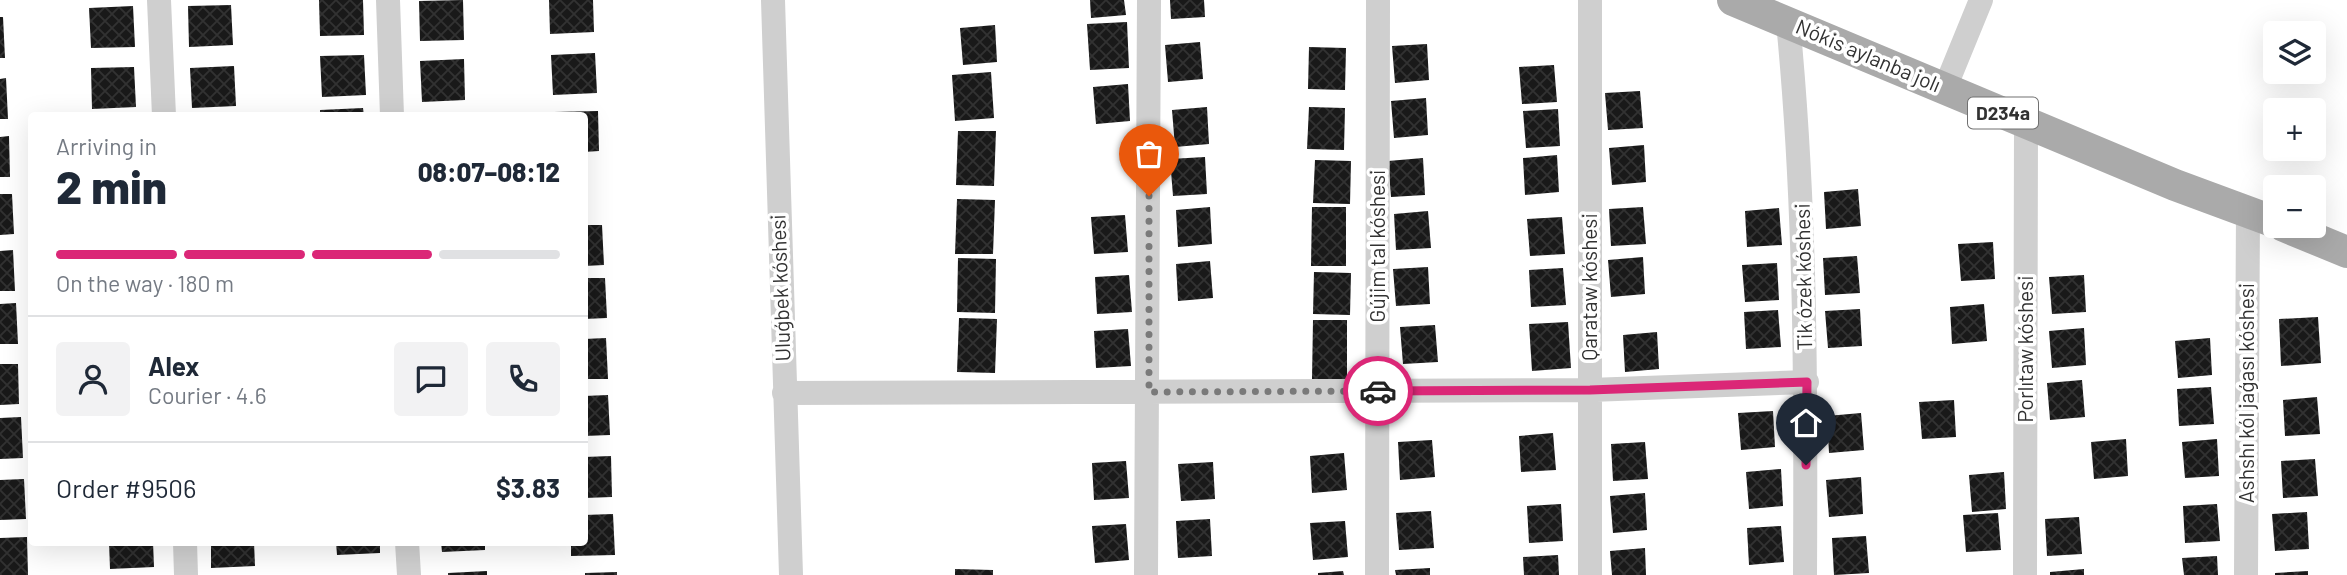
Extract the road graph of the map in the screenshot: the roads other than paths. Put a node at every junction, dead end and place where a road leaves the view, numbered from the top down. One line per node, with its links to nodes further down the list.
1 (159, 0): 11 (street)
2 (388, 0): 12 (street)
3 (773, 0): 21 (street, Uluǵbek kóshesi)
4 (1149, 0): 20 (street)
5 (1378, 0): 19 (street, Gújim tal kóshesi)
6 (1590, 0): 18 (street, Qarataw kóshesi)
7 (1733, 0): 9 (main road, Nókis aylanba jolı / D234a)
8 (1981, 0): 10 (street)
9 (1788, 22): 10 (main road, Nókis aylanba jolı / D234a); 17 (street, Tik ózek kóshesi)
10 (1945, 88): 13 (main road, Nókis aylanba jolı / D234a)
11 (164, 112)
12 (392, 112)
13 (2026, 122): 14 (main road, Nókis aylanba jolı / D234a); 31 (street, Porlıtaw kóshesi)
14 (2262, 216): 32 (street, Ashshı kól jaǵası kóshesi)
15 (2313, 238): 16 (main road)
16 (2347, 252)
17 (1807, 382): 18 (street); 30 (street, Tik ózek kóshesi)
18 (1590, 390): 19 (street); 29 (street, Qarataw kóshesi)
19 (1379, 391): 20 (street); 28 (street, Gújim tal kóshesi)
20 (1149, 392): 21 (street); 27 (street)
21 (784, 393): 26 (street, Uluǵbek kóshesi)
22 (185, 546): 24 (street)
23 (407, 546): 25 (street)
24 (186, 575)
25 (409, 575)
26 (791, 575)
27 (1146, 575)
28 (1377, 575)
29 (1590, 575)
30 (1805, 575)
31 (2025, 575)
32 (2246, 575)

